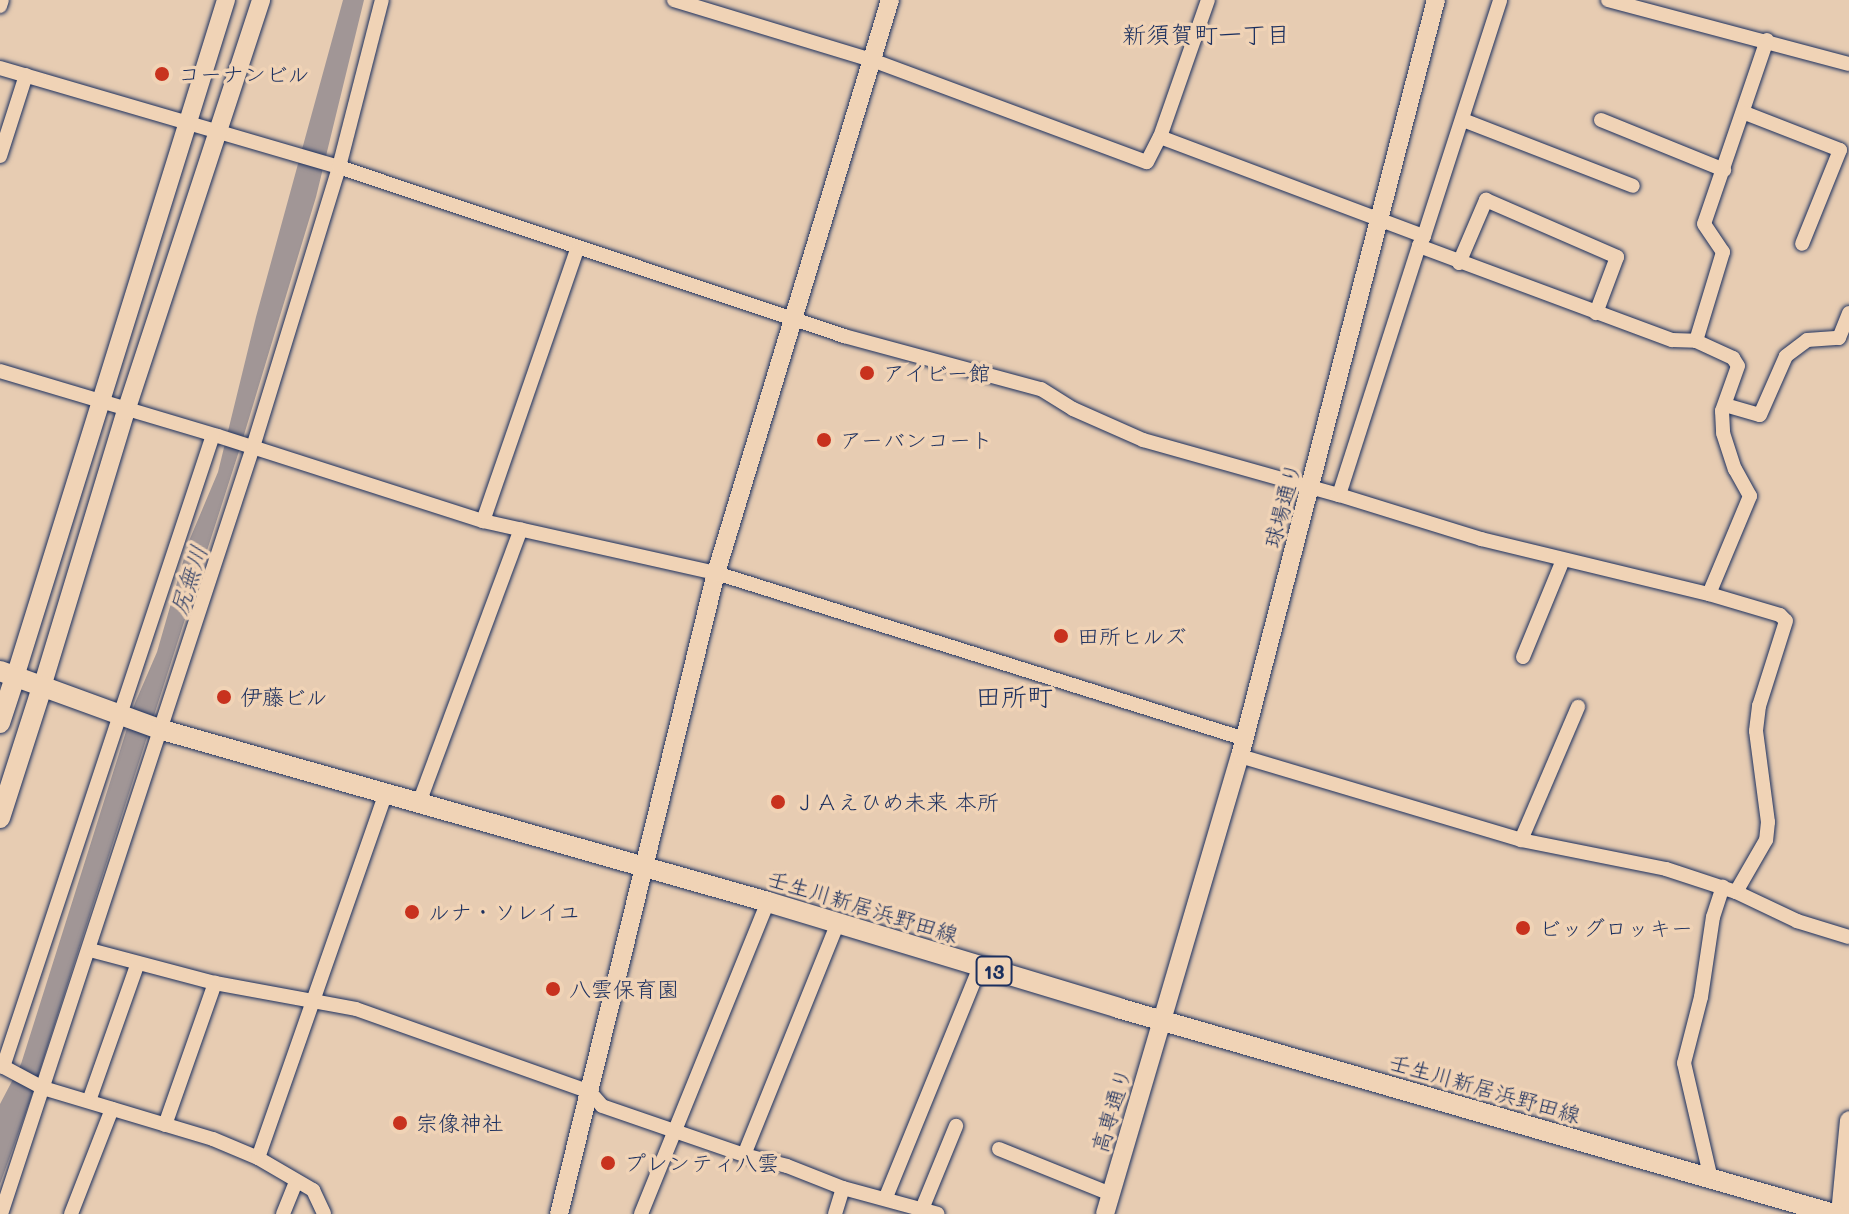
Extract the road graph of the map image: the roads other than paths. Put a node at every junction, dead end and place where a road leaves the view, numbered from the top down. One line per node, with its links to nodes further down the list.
1 (2, 0): 11 (street)
2 (226, 0): 20 (street)
3 (261, 0): 21 (street)
4 (382, 0): 24 (street)
5 (674, 0): 13 (street)
6 (890, 0): 13 (street)
7 (1208, 0): 22 (street)
8 (1436, 0): 27 (street, 球場通り)
9 (1500, 0): 18 (street)
10 (1608, 0): 12 (street)
11 (0, 6)
12 (1767, 40): 14 (street); 17 (street)
13 (872, 60): 22 (street); 34 (street)
14 (1849, 64)
15 (0, 68): 16 (street)
16 (26, 75): 20 (street); 23 (street)
17 (1745, 113): 25 (street); 29 (street)
18 (1463, 120): 26 (street); 28 (street)
19 (1601, 120): 25 (street)
20 (185, 124): 21 (street); 37 (street)
21 (218, 133): 24 (street); 39 (street)
22 (1160, 137): 27 (street)
23 (0, 156)
24 (336, 167): 30 (street); 41 (street)
25 (1724, 170): 35 (street)
26 (1633, 186)
27 (1381, 218): 28 (street); 42 (street, 球場通り)
28 (1422, 241): 31 (street); 43 (street)
29 (1802, 244)
30 (577, 250): 34 (street); 44 (street)
31 (1459, 263): 32 (street); 32 (street)
32 (1596, 313): 35 (street)
33 (1849, 313): 38 (street)
34 (792, 317): 42 (street); 47 (street)
35 (1696, 341): 38 (street)
36 (0, 371): 37 (street)
37 (100, 403): 39 (street); 50 (street)
38 (1725, 405): 48 (street)
39 (126, 411): 40 (street); 51 (street)
40 (216, 435): 41 (street); 53 (street)
41 (250, 446): 44 (street); 55 (street)
42 (1312, 487): 43 (street); 56 (street, 球場通り)
43 (1339, 495): 46 (street)
44 (483, 521): 45 (street)
45 (521, 529): 47 (street); 58 (street)
46 (1563, 560): 48 (street); 49 (street)
47 (716, 573): 56 (street); 61 (street)
48 (1709, 594): 62 (street)
49 (1523, 657)
50 (8, 674): 51 (main road, 13); 54 (main road)
51 (42, 687): 53 (main road, 13); 59 (main road)
52 (1578, 707): 60 (street)
53 (122, 716): 55 (main road, 13); 72 (street)
54 (0, 723)
55 (157, 728): 57 (main road, 壬生川新居浜野田線 / 13); 66 (street)
56 (1242, 747): 60 (street); 71 (street, 球場通り)
57 (386, 793): 58 (main road, 壬生川新居浜野田線 / 13); 70 (street)
58 (419, 803): 61 (main road, 壬生川新居浜野田線 / 13)
59 (0, 818)
60 (1521, 840): 62 (street)
61 (645, 869): 63 (main road, 壬生川新居浜野田線 / 13); 74 (street)
62 (1729, 889): 65 (street); 84 (street)
63 (768, 902): 64 (main road, 壬生川新居浜野田線 / 13); 80 (street)
64 (837, 925): 68 (main road, 壬生川新居浜野田線 / 13); 82 (street)
65 (1849, 937)
66 (90, 950): 67 (street); 73 (street)
67 (138, 963): 69 (street); 75 (street)
68 (980, 967): 71 (main road, 壬生川新居浜野田線 / 13); 88 (street)
69 (215, 983): 70 (street); 78 (street)
70 (313, 1000): 74 (street); 83 (street)
71 (1164, 1020): 84 (main road, 壬生川新居浜野田線 / 13); 87 (street, 高専通り)
72 (4, 1068): 73 (street)
73 (42, 1087): 75 (street); 90 (street)
74 (590, 1092): 80 (street); 94 (street)
75 (89, 1101): 76 (street)
76 (112, 1109): 78 (street); 91 (street)
77 (1849, 1120): 99 (street)
78 (165, 1125): 83 (street)
79 (956, 1126): 89 (street)
80 (676, 1131): 82 (street); 95 (street)
81 (999, 1149): 87 (street)
82 (744, 1155): 86 (street)
83 (258, 1158): 85 (street)
84 (1711, 1179): 99 (main road, 壬生川新居浜野田線 / 13)
85 (296, 1181): 92 (street); 93 (street)
86 (843, 1188): 88 (street); 96 (street)
87 (1111, 1194): 98 (street, 高専通り)
88 (886, 1197): 89 (street)
89 (922, 1209): 97 (street)
90 (1, 1214)
91 (71, 1214)
92 (283, 1214)
93 (324, 1214)
94 (559, 1214)
95 (641, 1214)
96 (835, 1214)
97 (938, 1214)
98 (1105, 1214)
99 (1837, 1214)

